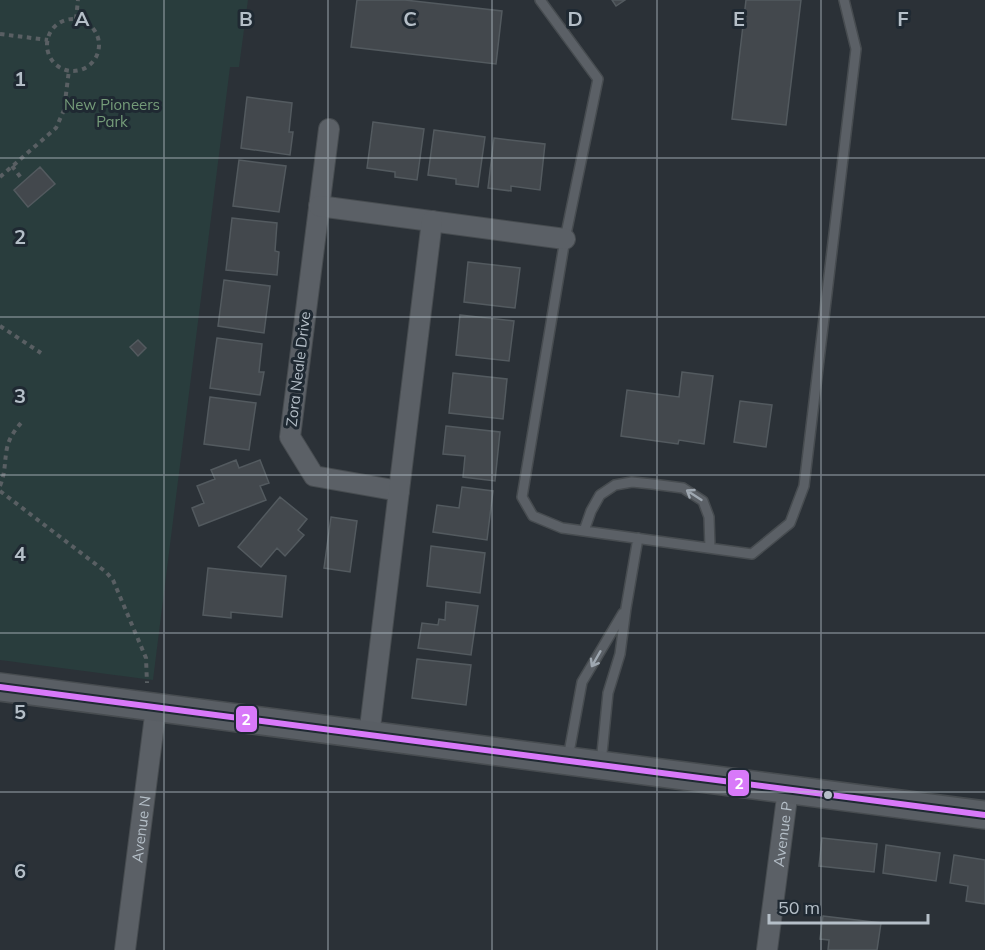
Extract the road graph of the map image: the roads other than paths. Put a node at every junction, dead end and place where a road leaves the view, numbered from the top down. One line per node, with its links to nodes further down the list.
1 (540, 0): 6 (lane)
2 (844, 0): 10 (lane)
3 (329, 129): 4 (street, Zora Neale Drive)
4 (319, 206): 5 (street); 7 (street, Zora Neale Drive)
5 (432, 221): 6 (street); 7 (street)
6 (565, 239): 8 (lane)
7 (399, 491): 14 (street)
8 (584, 531): 9 (lane); 10 (lane, one-way to 8)
9 (638, 538): 10 (lane); 11 (lane)
10 (710, 548)
11 (626, 608): 15 (lane, one-way to 15); 16 (lane)
12 (0, 687): 13 (street)
13 (151, 695): 14 (street); 19 (street, Avenue N)
14 (369, 736): 15 (street)
15 (567, 762): 16 (street)
16 (600, 766): 17 (street)
17 (788, 790): 18 (street); 20 (street, Avenue P)
18 (985, 815)
19 (125, 950)
20 (767, 950)

